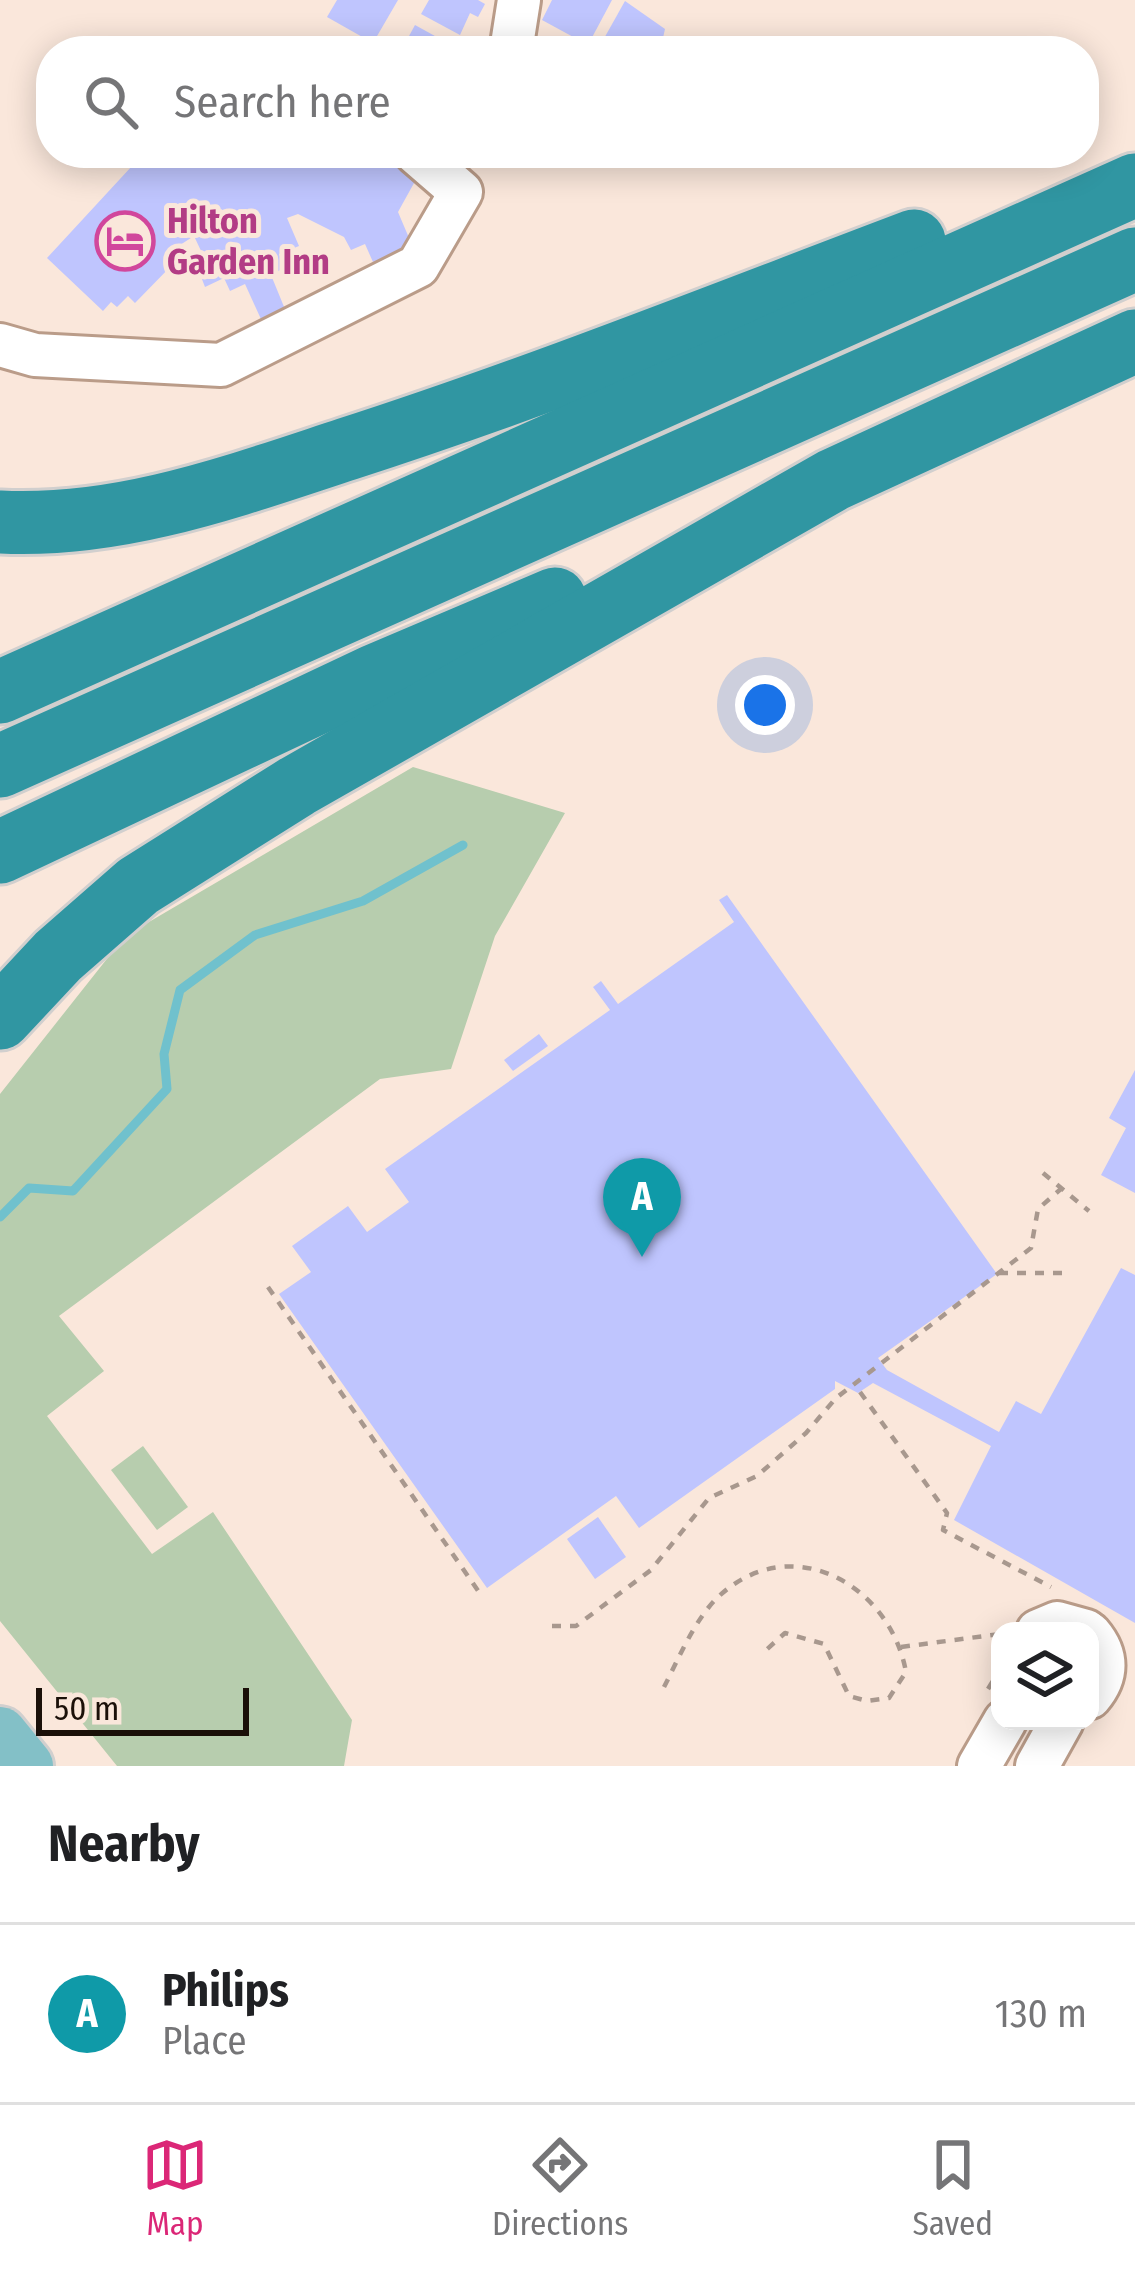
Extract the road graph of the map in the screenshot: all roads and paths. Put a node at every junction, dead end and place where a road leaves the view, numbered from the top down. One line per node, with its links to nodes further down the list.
1 (519, 0): 2 (lane)
2 (514, 36)
3 (1135, 159): 11 (highway); 12 (highway)
4 (433, 168): 9 (lane)
5 (1135, 185): 13 (highway)
6 (1135, 259): 14 (highway)
7 (1135, 280): 15 (highway)
8 (1135, 341): 10 (highway)
9 (0, 345)
10 (833, 480): 16 (highway); 17 (highway)
11 (0, 522)
12 (0, 665)
13 (0, 692)
14 (0, 766)
15 (0, 780)
16 (0, 852)
17 (0, 1018)
18 (1043, 1173): 19 (path)
19 (1062, 1188): 20 (path); 21 (path)
20 (1089, 1211)
21 (998, 1273): 22 (path); 27 (path)
22 (1071, 1273)
23 (268, 1287): 26 (path)
24 (860, 1392): 25 (path)
25 (1054, 1589)
26 (482, 1595)
27 (552, 1627)
28 (991, 1635): 30 (path)
29 (1099, 1645): 32 (lane)
30 (902, 1647): 31 (path); 33 (path)
31 (765, 1651)
32 (1099, 1681)
33 (664, 1687)
34 (1000, 1730): 38 (lane)
35 (1057, 1730): 39 (lane)
36 (0, 1734): 37 (main road)
37 (26, 1766)
38 (979, 1766)
39 (1037, 1766)

